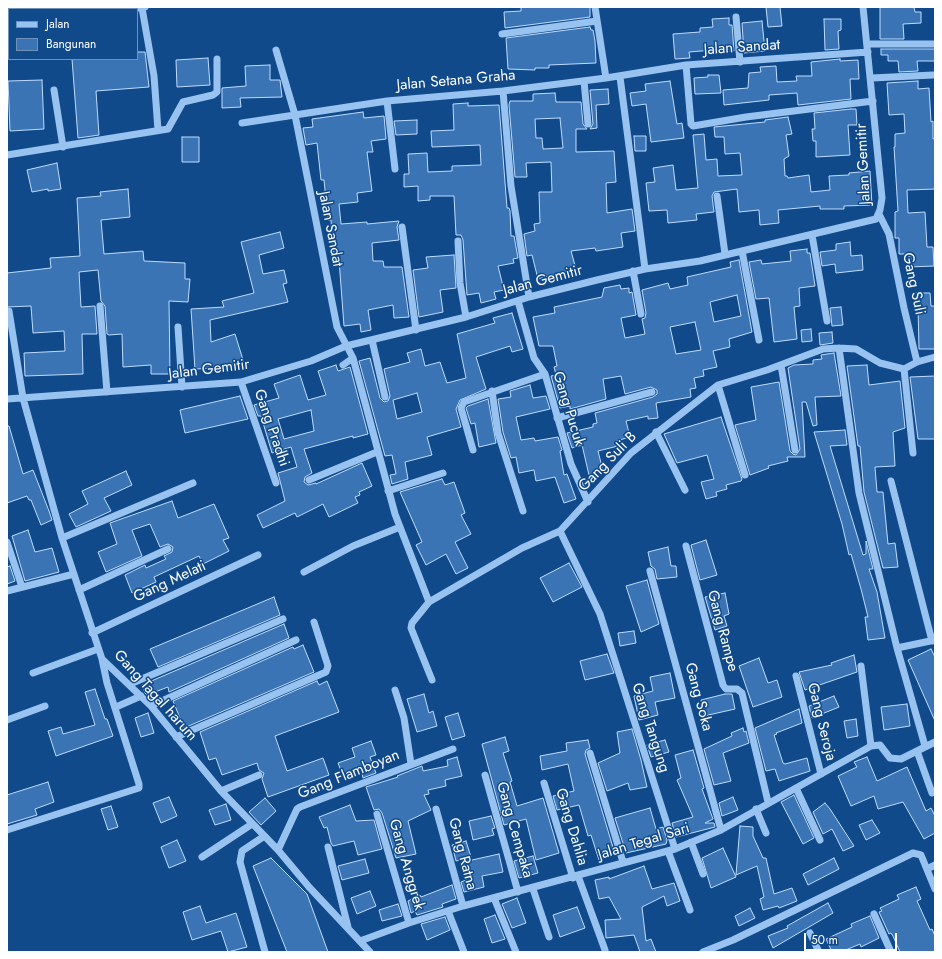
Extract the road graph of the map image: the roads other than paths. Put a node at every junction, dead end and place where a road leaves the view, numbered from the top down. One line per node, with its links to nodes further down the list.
1 (143, 7): 26 (street)
2 (595, 7): 5 (street)
3 (864, 7): 7 (street, Jalan Gemitir)
4 (736, 17): 12 (street)
5 (597, 21): 6 (street); 16 (street)
6 (502, 34)
7 (867, 44): 8 (street); 10 (street, Jalan Gemitir)
8 (935, 44)
9 (276, 50): 23 (street, Jalan Sandat)
10 (868, 52): 12 (street, Jalan Sandat); 17 (street, Jalan Gemitir)
11 (217, 59): 26 (street)
12 (740, 62): 13 (street, Jalan Sandat)
13 (686, 65): 15 (street, Jalan Sandat); 22 (street)
14 (933, 75): 17 (street)
15 (620, 76): 16 (street, Jalan Setana Graha); 37 (street)
16 (606, 78): 18 (street, Jalan Setana Graha)
17 (872, 78): 22 (street, Jalan Gemitir)
18 (584, 81): 20 (street, Jalan Setana Graha); 25 (street)
19 (54, 90): 27 (street)
20 (503, 91): 21 (street, Jalan Setana Graha); 39 (street)
21 (387, 101): 23 (street, Jalan Setana Graha); 29 (street)
22 (873, 101): 31 (street, Jalan Gemitir)
23 (295, 115): 24 (street, Jalan Setana Graha); 50 (street, Jalan Sandat)
24 (242, 123)
25 (588, 124)
26 (158, 130): 27 (street)
27 (63, 147): 28 (street)
28 (7, 155)
29 (395, 169)
30 (717, 196): 36 (street)
31 (878, 214): 33 (street, Jalan Gemitir); 54 (street, Gang Suli)
32 (402, 227): 47 (street)
33 (812, 235): 35 (street, Jalan Gemitir); 45 (street)
34 (458, 241): 44 (street)
35 (742, 251): 36 (street, Jalan Gemitir); 49 (street)
36 (725, 254): 37 (street, Jalan Gemitir)
37 (645, 269): 38 (street, Jalan Gemitir)
38 (633, 271): 39 (street, Jalan Gemitir); 43 (street)
39 (529, 297): 40 (street, Jalan Gemitir)
40 (518, 301): 44 (street, Jalan Gemitir); 58 (street, Gang Pucuk)
41 (100, 306): 63 (street)
42 (9, 311): 66 (street, Gang Tagal harum)
43 (642, 314)
44 (466, 317): 47 (street, Jalan Gemitir)
45 (827, 321)
46 (178, 327): 61 (street)
47 (416, 330): 48 (street, Jalan Gemitir)
48 (372, 340): 50 (street, Jalan Gemitir); 65 (street)
49 (759, 340)
50 (346, 346): 53 (street, Jalan Sandat); 59 (street, Jalan Gemitir)
51 (838, 348): 56 (street, Gang Suli B); 57 (street, Gang Suli B); 103 (street)
52 (935, 357): 54 (street)
53 (353, 358): 55 (street); 72 (street, Jalan Sandat)
54 (918, 362): 57 (street)
55 (343, 365)
56 (781, 365): 60 (street, Gang Suli B); 71 (street)
57 (904, 369): 73 (street)
58 (545, 374): 62 (street); 68 (street, Gang Pucuk)
59 (241, 382): 61 (street, Jalan Gemitir); 79 (street, Gang Pradhi)
60 (718, 385): 69 (street, Gang Suli B); 75 (street)
61 (182, 387): 63 (street, Jalan Gemitir)
62 (492, 391): 70 (street); 83 (street)
63 (107, 392): 66 (street, Jalan Gemitir)
64 (652, 392): 68 (street)
65 (385, 397)
66 (23, 398): 67 (street, Jalan Gemitir); 86 (street, Gang Tagal harum)
67 (7, 399)
68 (557, 418): 82 (street, Gang Pucuk)
69 (656, 432): 80 (street); 82 (street, Gang Suli B)
70 (473, 450)
71 (795, 450)
72 (377, 452): 76 (street); 81 (street, Jalan Sandat)
73 (913, 453)
74 (443, 473): 81 (street)
75 (745, 475)
76 (309, 480)
77 (891, 481): 102 (street)
78 (193, 483): 86 (street)
79 (276, 484)
80 (685, 490)
81 (388, 491): 84 (street, Jalan Sandat)
82 (588, 502): 85 (street, Gang Suli B)
83 (522, 510)
84 (400, 527): 92 (street); 97 (street, Jalan Sandat)
85 (560, 531): 97 (street, Gang Suli B); 145 (street, Gang Tangung)
86 (62, 538): 93 (street, Gang Tagal harum)
87 (7, 542): 94 (street)
88 (686, 546): 132 (street, Gang Rampe)
89 (168, 549): 95 (street)
90 (258, 555): 100 (street, Gang Melati)
91 (650, 571): 138 (street, Gang Soka)
92 (304, 572)
93 (74, 574): 94 (street); 95 (street, Gang Tagal harum)
94 (22, 587): 96 (street)
95 (79, 590): 100 (street, Gang Tagal harum)
96 (7, 591)
97 (429, 602): 109 (street, Gang Suli B)
98 (283, 619): 110 (street)
99 (314, 622): 117 (street)
100 (92, 633): 104 (street, Gang Tagal harum)
101 (296, 640): 114 (street)
102 (933, 640): 103 (street)
103 (896, 648): 120 (street)
104 (98, 649): 105 (street, Gang Tagal harum); 107 (street)
105 (102, 659): 110 (street, Gang Tagal harum); 115 (street)
106 (861, 666): 119 (street)
107 (33, 673)
108 (796, 676): 125 (street, Gang Seroja)
109 (432, 680)
110 (130, 684): 112 (street, Gang Tagal harum)
111 (395, 690): 124 (street)
112 (141, 696): 114 (street, Gang Tagal harum); 115 (street)
113 (45, 706): 116 (street)
114 (150, 706): 117 (street, Gang Tagal harum)
115 (116, 707): 137 (street)
116 (7, 720)
117 (176, 737): 130 (street, Gang Tagal harum)
118 (935, 742): 120 (street)
119 (871, 746): 122 (street); 125 (street, Jalan Tegal Sari)
120 (925, 746): 122 (street)
121 (453, 749): 124 (street, Gang Flamboyan)
122 (917, 751): 131 (street)
123 (590, 753): 147 (street)
124 (410, 764): 144 (street, Gang Flamboyan)
125 (821, 774): 129 (street, Jalan Tegal Sari)
126 (259, 775): 130 (street)
127 (485, 776): 154 (street, Gang Cempaka)
128 (544, 783): 151 (street, Gang Dahlia)
129 (796, 788): 132 (street, Jalan Tegal Sari); 141 (street)
130 (221, 791): 136 (street, Gang Tagal harum)
131 (932, 793)
132 (768, 802): 134 (street, Jalan Tegal Sari)
133 (436, 809): 156 (street, Gang Ratna)
134 (756, 809): 138 (street, Jalan Tegal Sari); 139 (street)
135 (377, 814): 160 (street, Gang Anggrek)
136 (252, 824): 140 (street, Gang Tagal harum); 146 (street)
137 (7, 830)
138 (721, 830): 142 (street, Jalan Tegal Sari)
139 (766, 833)
140 (264, 837): 144 (street, Gang Tagal harum); 166 (street)
141 (820, 840)
142 (691, 842): 145 (street, Jalan Tegal Sari); 150 (street)
143 (328, 847): 161 (street)
144 (278, 850): 161 (street, Gang Tagal harum)
145 (671, 850): 147 (street, Jalan Tegal Sari); 157 (street, Gang Tangung)
146 (202, 857)
147 (623, 862): 151 (street, Jalan Tegal Sari)
148 (935, 865): 149 (street)
149 (927, 869): 153 (street); 170 (street)
150 (703, 874)
151 (575, 877): 152 (street, Jalan Tegal Sari); 165 (street, Gang Dahlia)
152 (533, 889): 154 (street, Jalan Tegal Sari); 163 (street)
153 (935, 889)
154 (518, 892): 155 (street, Jalan Tegal Sari)
155 (494, 898): 156 (street, Jalan Tegal Sari); 169 (street)
156 (463, 906): 158 (street, Jalan Tegal Sari)
157 (690, 910)
158 (448, 911): 160 (street, Jalan Tegal Sari); 168 (street)
159 (874, 914): 172 (street)
160 (409, 923): 164 (street, Jalan Tegal Sari)
161 (348, 928): 164 (street, Gang Tagal harum)
162 (810, 932): 171 (street)
163 (549, 937)
164 (360, 941): 167 (street, Gang Tagal harum)
165 (605, 950)
166 (265, 952)
167 (370, 952)
168 (464, 952)
169 (516, 952)
170 (703, 952)
171 (819, 952)
172 (891, 952)

